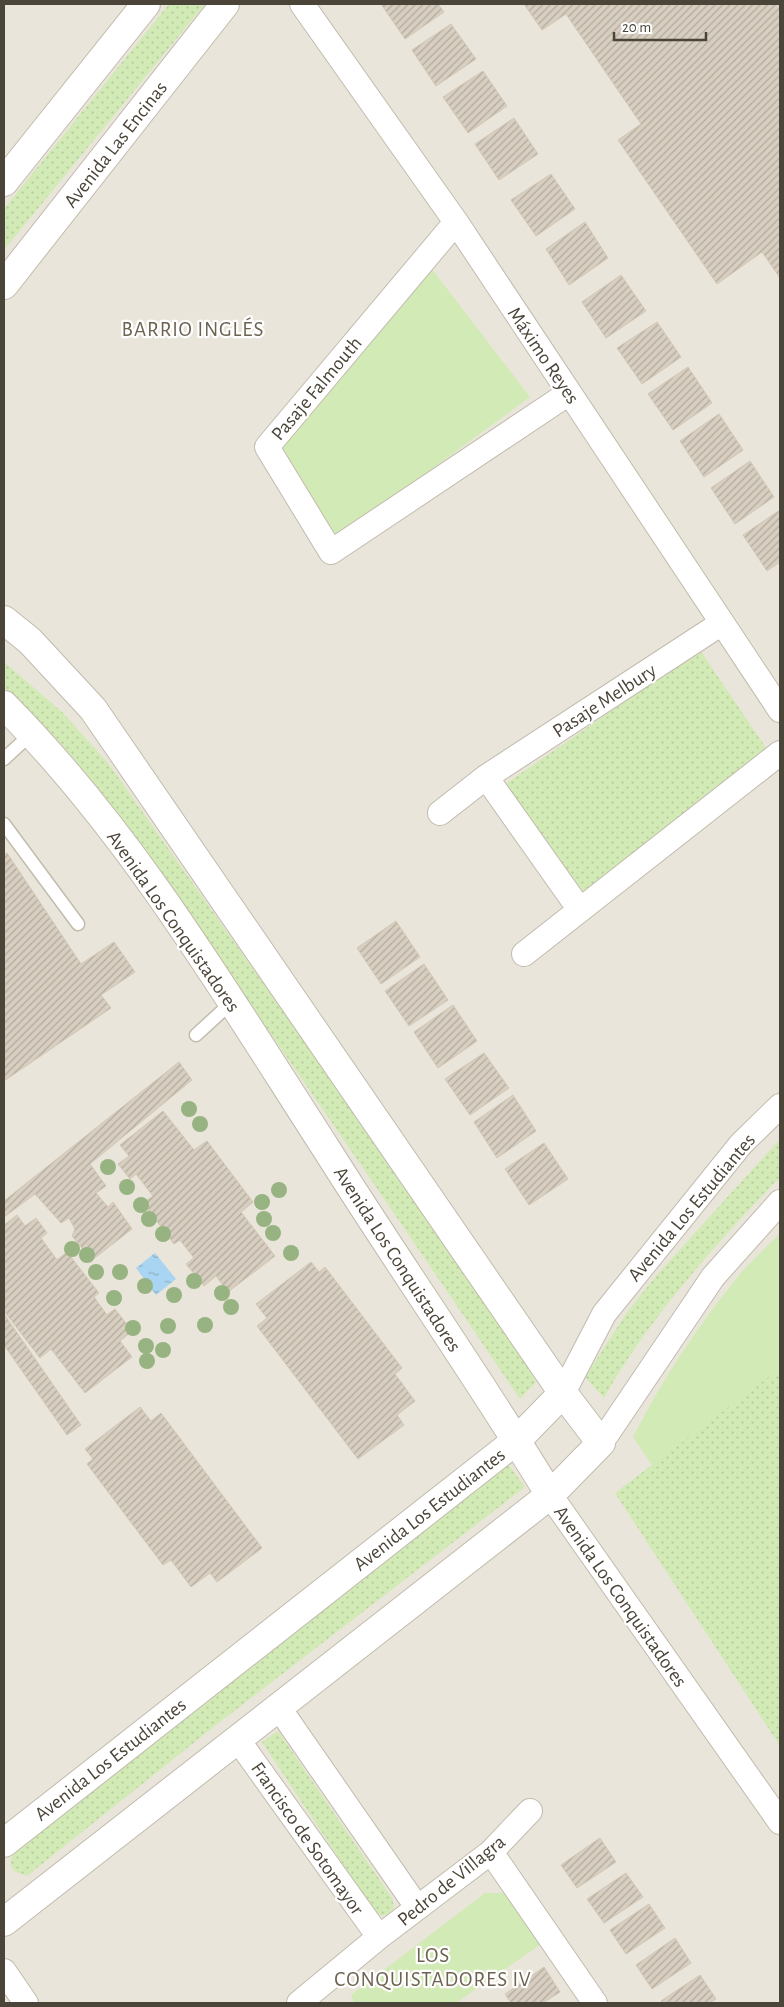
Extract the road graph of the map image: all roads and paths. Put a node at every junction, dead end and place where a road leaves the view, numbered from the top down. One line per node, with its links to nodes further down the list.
1 (146, 4): 4 (street)
2 (225, 4): 6 (street, Avenida Las Encinas)
3 (302, 4): 5 (street, Máximo Reyes)
4 (4, 182)
5 (456, 222): 7 (street, Máximo Reyes); 7 (street, Pasaje Falmouth)
6 (4, 285)
7 (569, 393): 9 (street, Máximo Reyes)
8 (4, 620): 25 (street)
9 (722, 623): 11 (street, Máximo Reyes); 15 (street, Pasaje Melbury)
10 (4, 705): 12 (street, Avenida Los Conquistadores)
11 (780, 710)
12 (32, 733): 14 (lane); 21 (street, Avenida Los Conquistadores)
13 (780, 753): 18 (street)
14 (4, 758)
15 (486, 777): 16 (street, Pasaje Melbury); 18 (street)
16 (440, 813)
17 (4, 824): 19 (lane)
18 (580, 910): 20 (street)
19 (78, 924)
20 (524, 954)
21 (232, 1002): 22 (lane); 26 (street, Avenida Los Conquistadores)
22 (196, 1035)
23 (780, 1106): 25 (street, Avenida Los Estudiantes)
24 (780, 1202): 27 (street)
25 (563, 1393): 26 (street, Avenida Los Estudiantes); 27 (street)
26 (517, 1440): 28 (street, Avenida Los Conquistadores); 33 (street, Avenida Los Estudiantes)
27 (602, 1443): 28 (street)
28 (550, 1495): 29 (street); 32 (street, Avenida Los Conquistadores)
29 (279, 1708): 30 (street); 35 (street)
30 (238, 1740): 36 (street); 37 (street, Francisco de Sotomayor)
31 (530, 1811): 34 (street, Pedro de Villagra)
32 (780, 1822)
33 (4, 1843)
34 (491, 1852): 35 (street, Pedro de Villagra); 42 (street)
35 (417, 1907): 37 (street, Pedro de Villagra)
36 (4, 1922)
37 (379, 1937): 39 (street, Pedro de Villagra)
38 (4, 1971): 40 (street)
39 (319, 1994): 41 (street, Pedro de Villagra)
40 (26, 2003)
41 (299, 2003)
42 (595, 2003)

